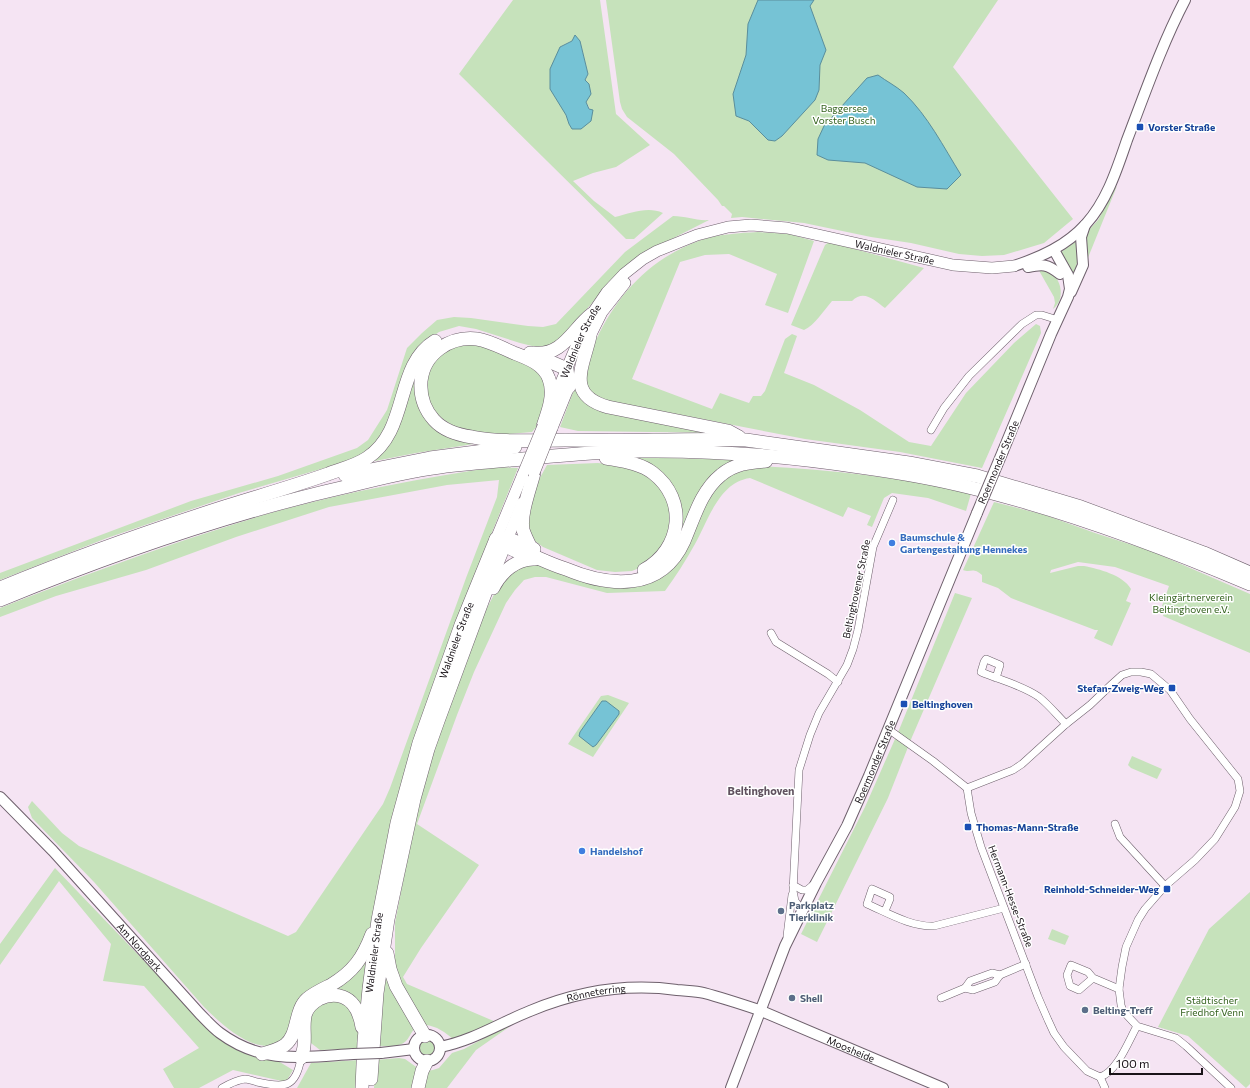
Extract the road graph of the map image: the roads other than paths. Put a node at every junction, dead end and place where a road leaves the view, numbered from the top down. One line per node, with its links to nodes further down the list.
1 (1185, 0): 2 (main road)
2 (1086, 224): 4 (main road, Waldnieler Straße); 7 (main road)
3 (671, 245): 5 (main road, Waldnieler Straße); 8 (main road, Waldnieler Straße); 10 (main road, Waldnieler Straße)
4 (1051, 251): 5 (main road, Waldnieler Straße); 6 (main road, Roermonder Straße); 7 (main road, Roermonder Straße)
5 (1014, 266): 6 (main road)
6 (1060, 274): 9 (main road, Roermonder Straße)
7 (1068, 297): 9 (main road, Roermonder Straße)
8 (592, 314): 11 (highway); 12 (main road, Waldnieler Straße)
9 (1058, 320): 15 (street); 35 (main road, Roermonder Straße, bridge)
10 (590, 336): 13 (main road, Waldnieler Straße); 17 (highway)
11 (527, 352): 12 (highway); 21 (highway)
12 (567, 369): 13 (highway); 14 (main road, Waldnieler Straße)
13 (569, 387): 14 (main road, Waldnieler Straße)
14 (547, 424): 16 (highway); 18 (main road, Waldnieler Straße, bridge)
15 (931, 430)
16 (572, 440): 17 (highway); 21 (highway)
17 (746, 440): 26 (highway)
18 (543, 453): 19 (highway); 20 (main road, Waldnieler Straße, bridge); 24 (highway); 29 (highway)
19 (820, 461): 25 (highway); 27 (highway)
20 (528, 474): 23 (main road, Waldnieler Straße); 24 (highway)
21 (295, 486): 28 (highway)
22 (893, 500): 33 (street, Beltinghovener Straße)
23 (503, 541): 24 (highway); 25 (highway); 30 (highway, Waldnieler Straße); 45 (highway, Waldnieler Straße)
24 (531, 548)
25 (539, 559): 30 (highway)
26 (1250, 573)
27 (1250, 584)
28 (0, 588)
29 (0, 600)
30 (478, 613): 45 (highway, Waldnieler Straße)
31 (771, 633): 33 (street)
32 (996, 678): 34 (street)
33 (838, 682): 41 (street, Beltinghovener Straße)
34 (1066, 724): 36 (street); 40 (street)
35 (888, 729): 36 (street); 39 (main road, Roermonder Straße)
36 (967, 788): 42 (street, Hermann-Hesse-Straße)
37 (0, 797): 58 (main road, Am Nordpark)
38 (1115, 824): 40 (street)
39 (816, 883): 41 (street); 43 (main road, Roermonder Straße)
40 (1164, 886): 49 (street)
41 (793, 888): 43 (street, Beltinghovener Straße); 46 (street, Beltinghovener Straße)
42 (1004, 908): 44 (street); 47 (street, Hermann-Hesse-Straße)
43 (802, 910): 46 (main road, Roermonder Straße)
44 (885, 911)
45 (383, 919): 52 (highway); 54 (highway); 55 (highway, Waldnieler Straße); 64 (highway, Waldnieler Straße)
46 (785, 946): 51 (main road, Roermonder Straße)
47 (1026, 964): 50 (street); 61 (street, Hermann-Hesse-Straße)
48 (1093, 978): 49 (street)
49 (1119, 989): 53 (street)
50 (941, 998)
51 (759, 1010): 56 (main road, Rönneterring); 66 (main road, Roermonder Straße); 67 (main road, Moosheide)
52 (297, 1019): 58 (highway); 59 (highway)
53 (1137, 1026): 61 (street); 69 (street)
54 (425, 1036): 56 (main road); 57 (main road)
55 (364, 1041): 59 (highway); 63 (highway, Waldnieler Straße)
56 (440, 1047): 60 (main road)
57 (414, 1049): 59 (main road, bridge); 60 (main road)
58 (262, 1054): 59 (main road, Am Nordpark)
59 (301, 1058): 62 (street)
60 (427, 1061): 65 (highway)
61 (1100, 1077): 68 (street)
62 (222, 1088)
63 (362, 1088)
64 (371, 1088)
65 (418, 1088)
66 (731, 1088)
67 (943, 1088)
68 (1105, 1088)
69 (1231, 1088)

